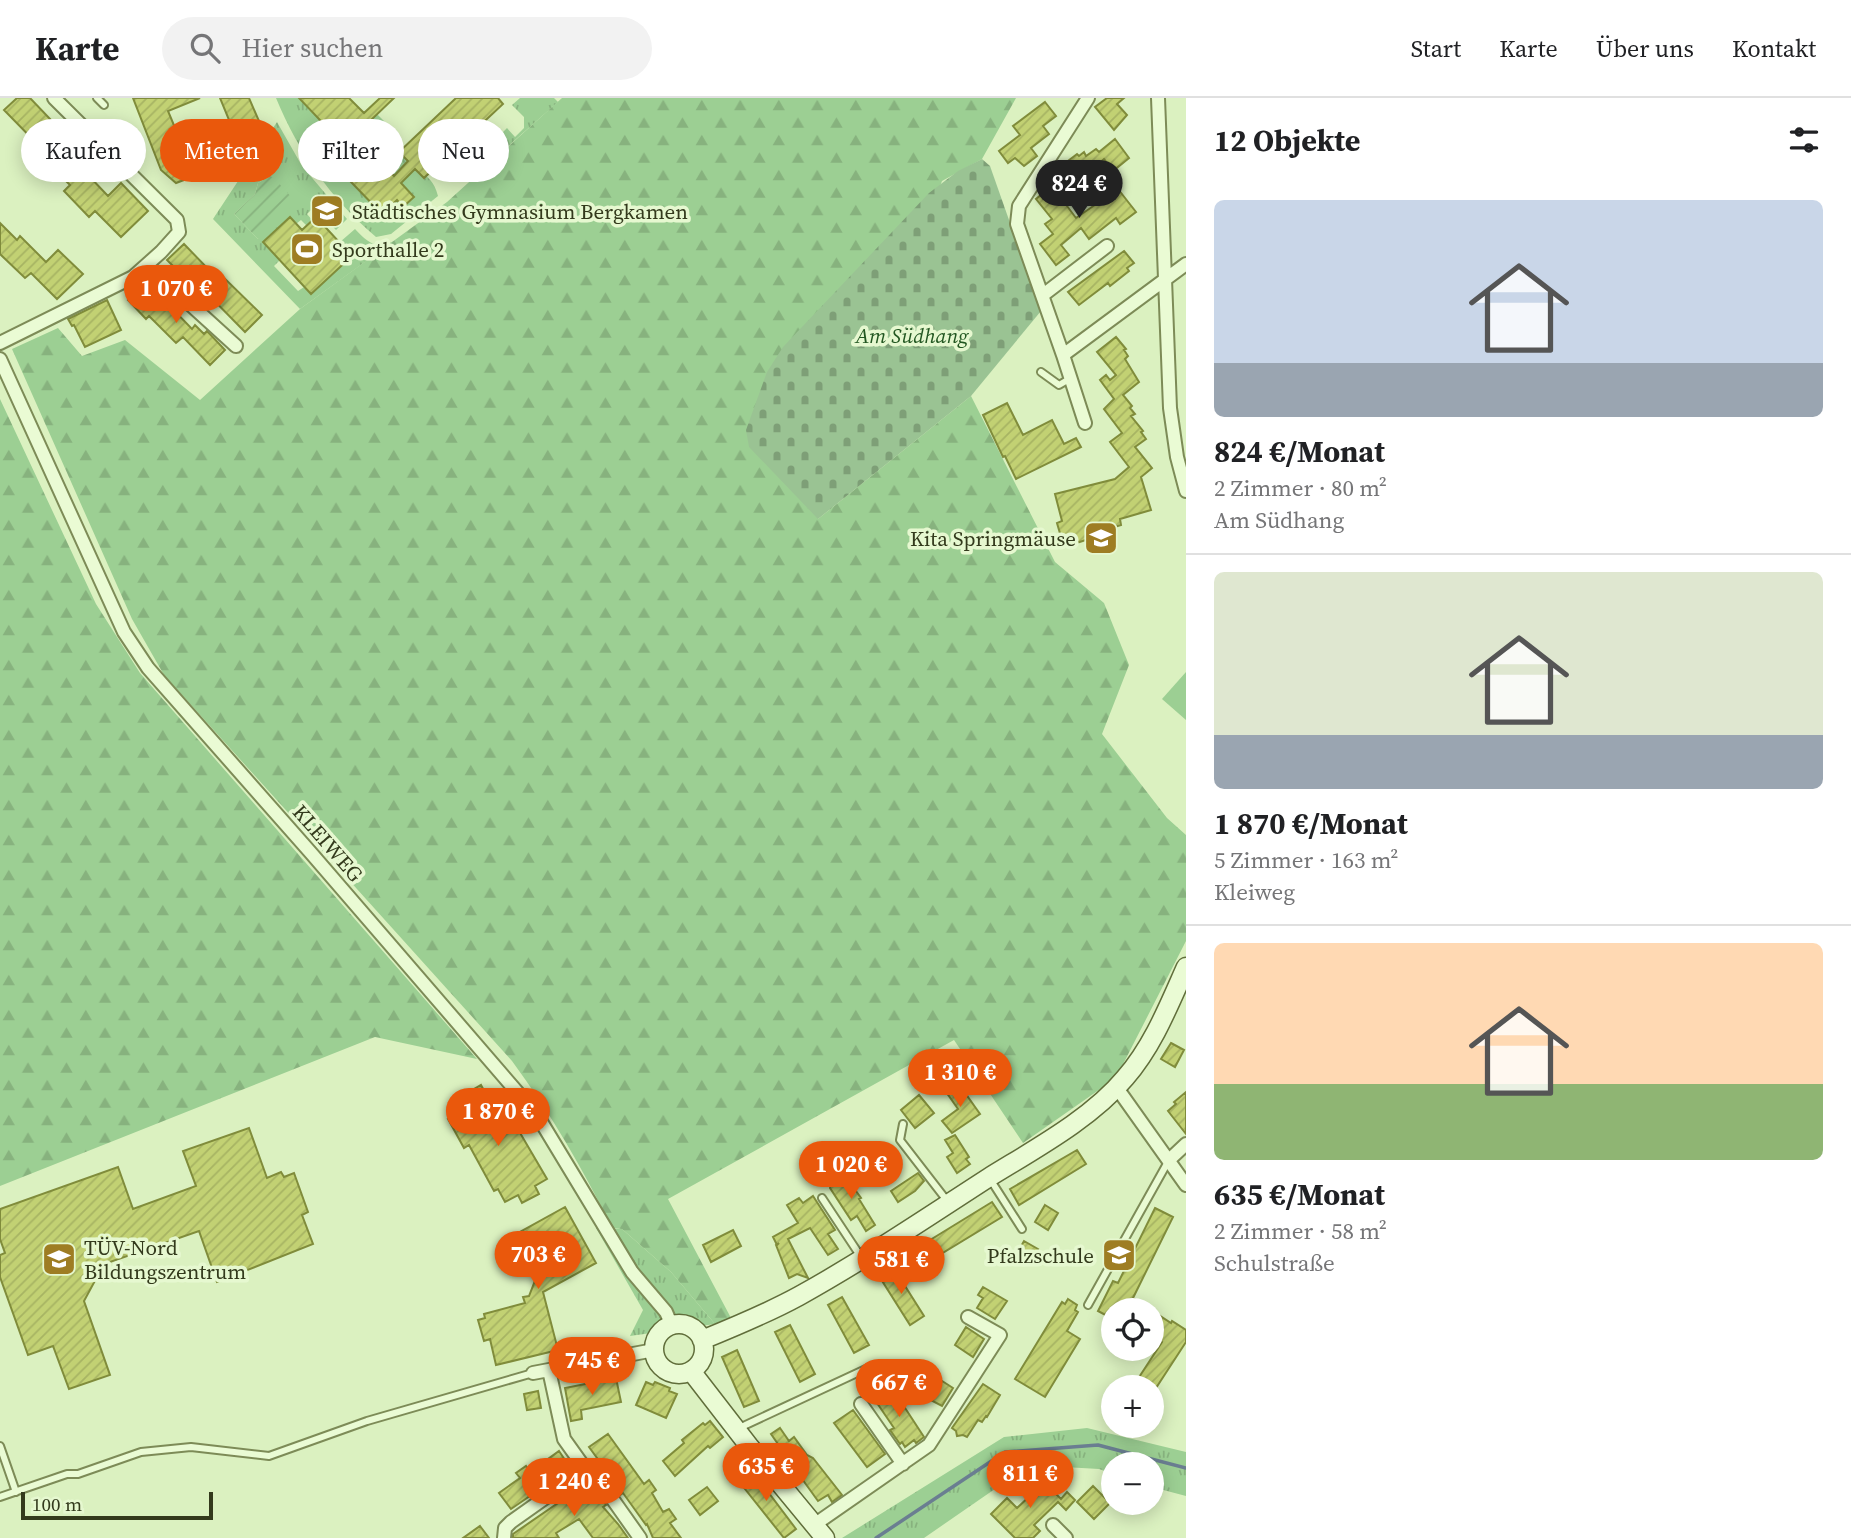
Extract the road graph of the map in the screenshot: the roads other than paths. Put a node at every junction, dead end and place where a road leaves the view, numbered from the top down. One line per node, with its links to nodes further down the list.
1 (54, 98): 8 (street)
2 (97, 98): 5 (lane)
3 (1087, 98): 10 (street)
4 (1158, 98): 9 (street)
5 (104, 105)
6 (1107, 246): 10 (street)
7 (1186, 264): 9 (street)
8 (147, 265): 11 (street); 12 (street)
9 (1164, 281): 13 (street); 18 (street)
10 (1043, 295): 13 (street)
11 (0, 343)
12 (236, 345)
13 (1063, 355): 16 (street)
14 (0, 359): 32 (street, KLEIWEG)
15 (1041, 372): 16 (lane)
16 (1071, 378): 17 (street)
17 (1085, 423)
18 (1186, 491)
19 (1186, 967): 20 (main road)
20 (1117, 1088): 23 (street); 24 (main road)
21 (903, 1124): 27 (lane)
22 (1186, 1144): 23 (street)
23 (1168, 1160): 25 (street); 30 (lane)
24 (989, 1178): 27 (main road); 28 (lane)
25 (1186, 1185)
26 (822, 1198): 29 (lane)
27 (949, 1203): 29 (main road)
28 (1022, 1229)
29 (862, 1259): 33 (main road)
30 (1088, 1306)
31 (968, 1317): 42 (street)
32 (672, 1326): 33 (main road); 34 (main road)
33 (702, 1340): 37 (main road)
34 (654, 1350): 36 (street); 37 (main road)
35 (870, 1367): 40 (lane)
36 (549, 1370): 38 (street); 43 (street)
37 (691, 1371): 40 (main road)
38 (533, 1373): 44 (lane)
39 (861, 1404): 42 (street)
40 (736, 1430): 47 (main road)
41 (0, 1446): 44 (lane)
42 (903, 1464): 47 (street)
43 (584, 1467): 48 (street); 49 (street)
44 (16, 1492): 45 (lane)
45 (0, 1497)
46 (1053, 1525): 50 (street)
47 (820, 1532)
48 (504, 1538)
49 (640, 1538)
50 (1066, 1538)

